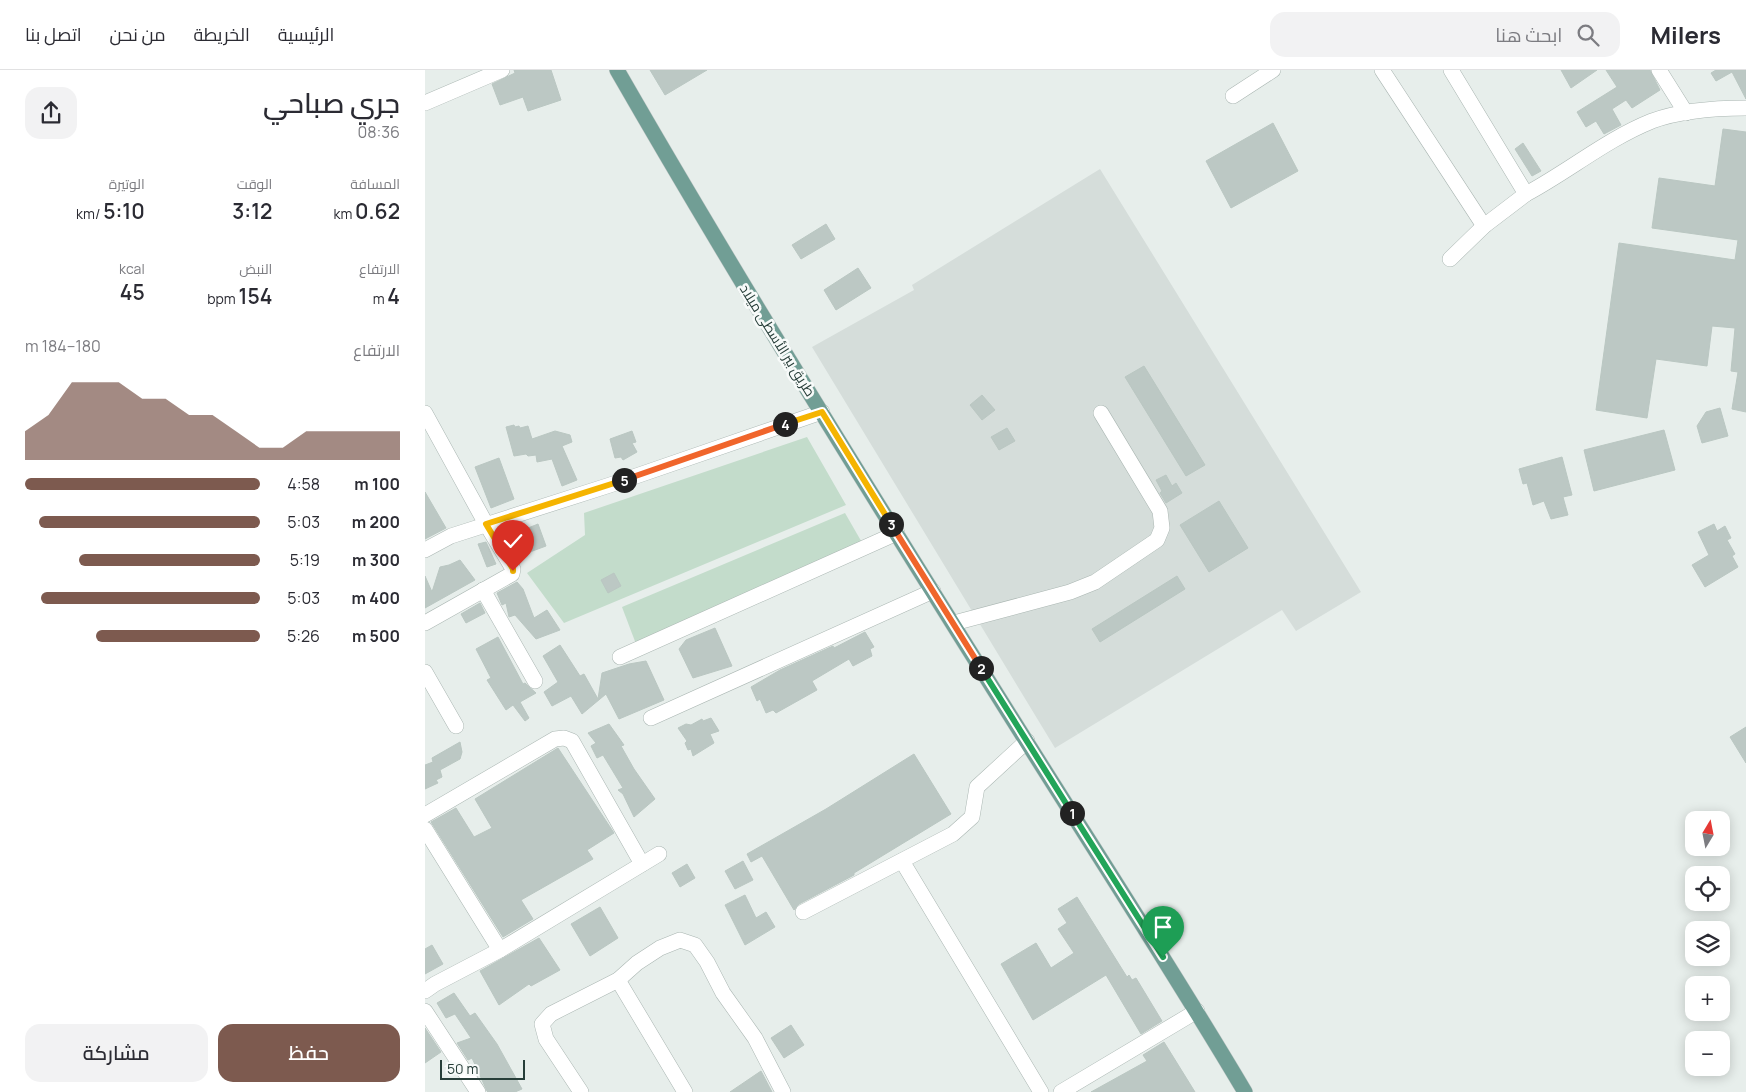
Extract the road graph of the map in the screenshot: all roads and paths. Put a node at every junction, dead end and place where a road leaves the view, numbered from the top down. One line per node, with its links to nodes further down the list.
1 (502, 70): 8 (street)
2 (617, 70): 14 (main road, طريق بير الأسطى ميلاد)
3 (1273, 70): 7 (street)
4 (1382, 70): 12 (street)
5 (1451, 70): 11 (street)
6 (1659, 70): 10 (street)
7 (1233, 96)
8 (425, 103)
9 (1746, 108): 10 (street)
10 (1686, 113): 11 (street)
11 (1526, 194): 12 (street)
12 (1483, 226): 13 (street)
13 (1450, 259)
14 (822, 412): 17 (street); 18 (main road, طريق بير الأسطى ميلاد)
15 (425, 413): 17 (street)
16 (1101, 413): 23 (street)
17 (486, 524): 19 (street); 20 (street)
18 (897, 533): 21 (main road, طريق بير الأسطى ميلاد); 24 (street)
19 (425, 550)
20 (483, 590): 22 (street); 26 (street)
21 (933, 591): 23 (main road, طريق بير الأسطى ميلاد); 27 (street)
22 (425, 623)
23 (954, 623): 29 (main road, طريق بير الأسطى ميلاد)
24 (621, 657)
25 (425, 672): 28 (street)
26 (535, 681)
27 (651, 718)
28 (456, 726)
29 (1027, 742): 33 (street); 40 (main road, طريق بير الأسطى ميلاد)
30 (425, 815): 34 (street)
31 (425, 829): 36 (street)
32 (659, 854): 34 (street)
33 (902, 861): 35 (street); 45 (street)
34 (642, 864): 36 (street)
35 (803, 912)
36 (500, 950): 38 (street)
37 (618, 980): 42 (street); 43 (street); 44 (street)
38 (425, 991)
39 (425, 1011): 41 (street)
40 (1197, 1011): 46 (street); 47 (main road, طريق بير الأسطى ميلاد)
41 (478, 1092)
42 (581, 1092)
43 (685, 1092)
44 (783, 1092)
45 (1041, 1092)
46 (1061, 1092)
47 (1245, 1092)

